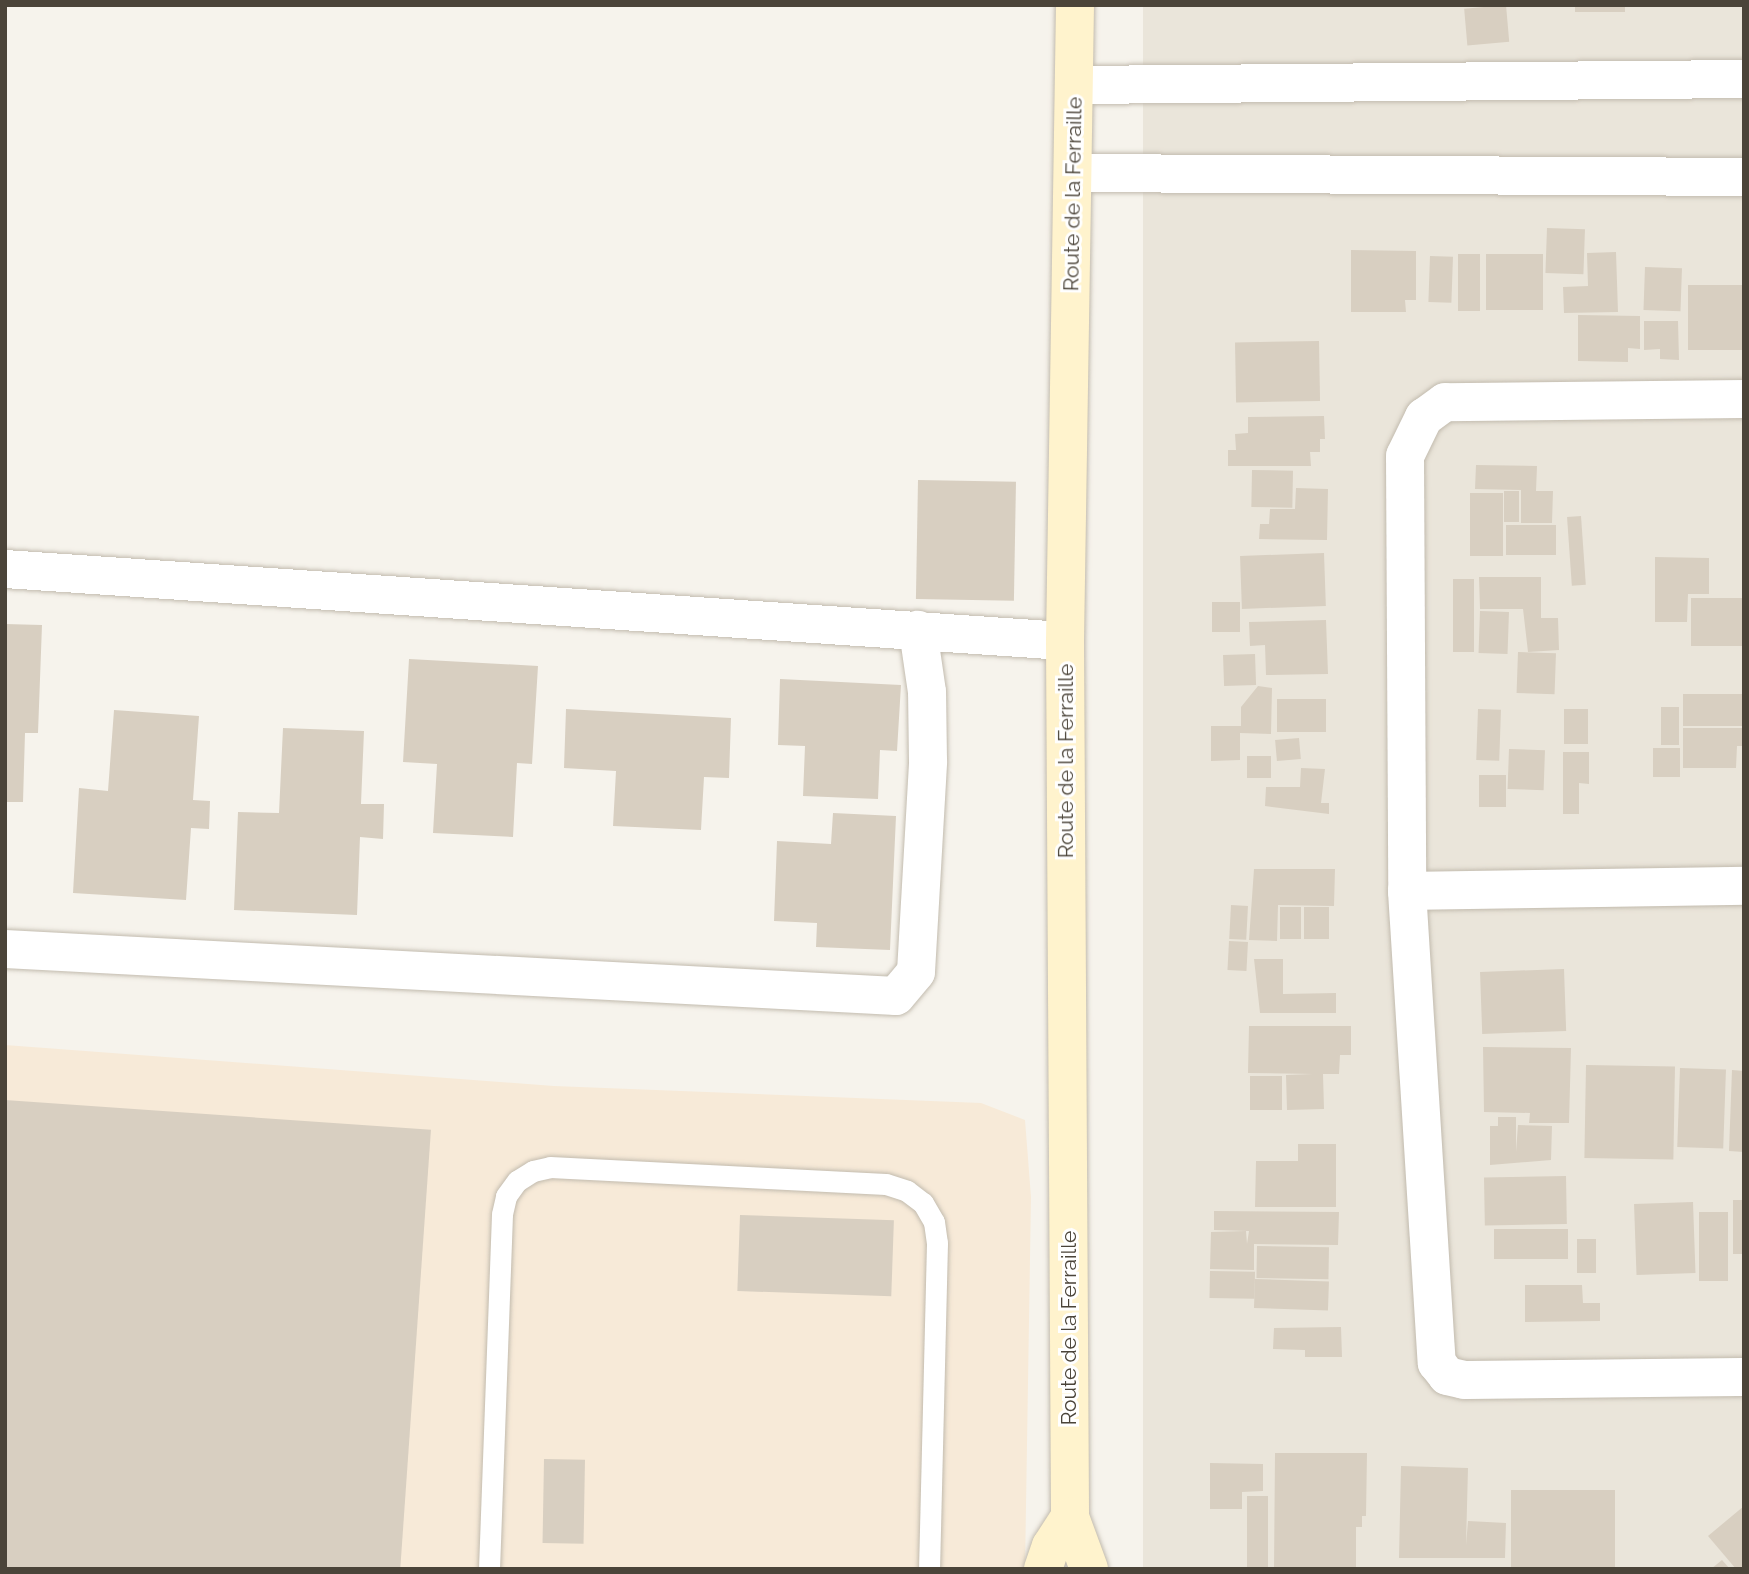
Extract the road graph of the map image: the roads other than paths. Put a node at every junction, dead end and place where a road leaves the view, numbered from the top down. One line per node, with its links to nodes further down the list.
1 (1075, 5): 3 (street, Route de la Ferraille)
2 (1744, 79): 3 (street)
3 (1074, 85): 4 (street, Route de la Ferraille)
4 (1075, 173): 5 (street); 9 (street, Route de la Ferraille)
5 (1744, 177)
6 (1744, 399): 11 (street)
7 (5, 569): 8 (street)
8 (918, 630): 9 (street); 12 (street)
9 (1065, 641): 14 (street, Route de la Ferraille)
10 (1744, 886): 11 (street)
11 (1407, 891): 13 (street)
12 (5, 949)
13 (1744, 1377)
14 (1070, 1517): 17 (street); 18 (street, Route de la Ferraille)
15 (489, 1569): 16 (lane)
16 (929, 1569)
17 (1043, 1569)
18 (1089, 1569)

